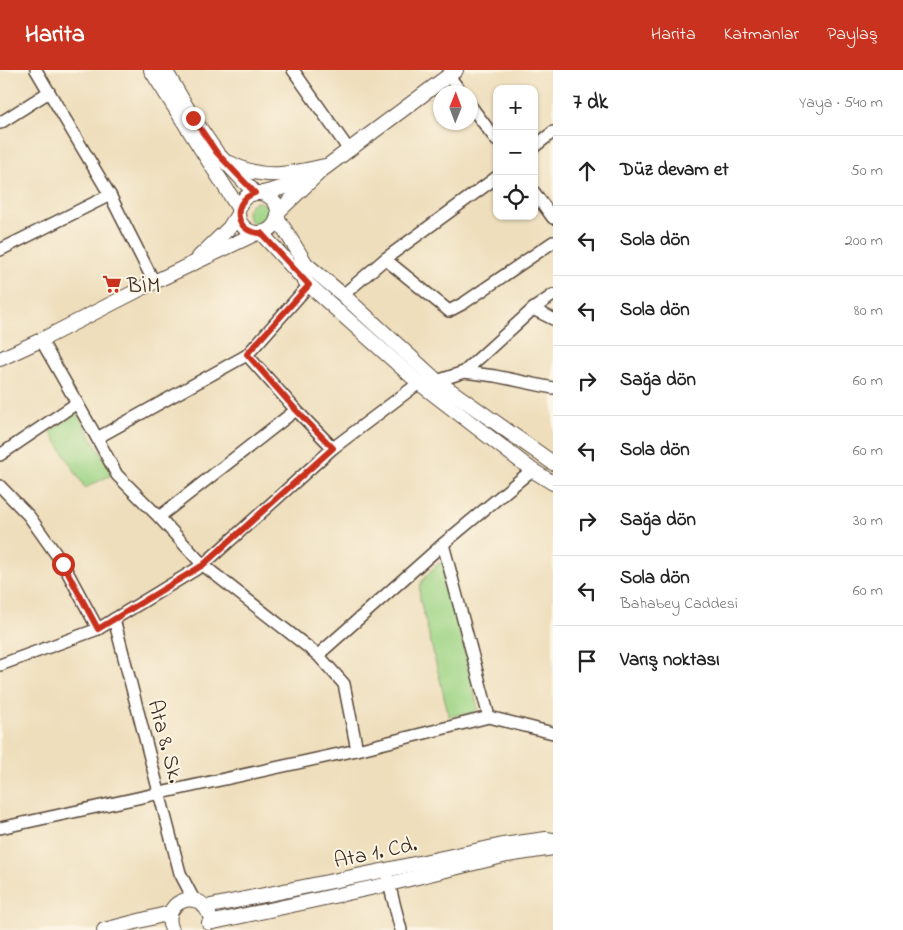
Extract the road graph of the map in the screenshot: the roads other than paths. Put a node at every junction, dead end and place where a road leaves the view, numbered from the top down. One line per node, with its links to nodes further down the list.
1 (36, 70): 7 (street)
2 (151, 70): 20 (street)
3 (165, 70): 14 (street)
4 (293, 70): 13 (street)
5 (453, 73): 6 (street); 13 (street)
6 (458, 85)
7 (49, 92): 9 (street); 18 (street)
8 (478, 116): 11 (street)
9 (0, 123)
10 (553, 132): 12 (street)
11 (493, 136)
12 (538, 145)
13 (349, 150): 15 (street)
14 (217, 153): 15 (street); 17 (street)
15 (325, 168): 17 (street); 21 (street)
16 (493, 180): 26 (street)
17 (259, 193): 20 (street); 21 (street)
18 (110, 195): 25 (street); 28 (street)
19 (538, 197): 22 (street)
20 (238, 212): 23 (street); 27 (street)
21 (278, 215): 23 (street); 30 (street)
22 (553, 218)
23 (259, 233): 27 (street); 29 (street)
24 (553, 242): 26 (street)
25 (0, 250)
26 (385, 259): 30 (street)
27 (191, 264): 28 (street)
28 (154, 282): 34 (street)
29 (309, 285): 35 (street); 39 (street)
30 (343, 295): 38 (street)
31 (553, 295): 32 (street)
32 (533, 309): 33 (street); 37 (street)
33 (553, 319)
34 (41, 340): 36 (street); 41 (street)
35 (247, 354): 42 (street); 43 (street)
36 (0, 359)
37 (464, 372): 38 (street); 40 (street)
38 (437, 381): 46 (street)
39 (419, 383): 44 (street); 47 (street)
40 (553, 388)
41 (77, 403): 43 (street); 45 (street)
42 (296, 410): 44 (street); 50 (street)
43 (97, 438): 50 (street)
44 (333, 448): 52 (street)
45 (0, 456)
46 (553, 463)
47 (532, 470): 48 (street); 51 (street)
48 (553, 484)
49 (0, 486): 54 (street)
50 (159, 517): 52 (street)
51 (444, 544): 55 (street); 57 (street)
52 (203, 565): 53 (street); 55 (street)
53 (114, 619): 54 (street); 60 (street, Ata 8. Sk.)
54 (98, 629): 56 (street)
55 (318, 655): 59 (street)
56 (0, 665)
57 (489, 717): 58 (street); 59 (street)
58 (553, 733)
59 (356, 750): 60 (street)
60 (160, 793): 61 (street); 64 (street, Ata 8. Sk.)
61 (0, 828)
62 (553, 840): 65 (street, Ata 1. Cd.)
63 (553, 848): 65 (street, Ata 1. Cd.)
64 (180, 873): 66 (street); 67 (street)
65 (387, 877): 66 (street, Ata 1. Cd.); 68 (street, Ata 1. Cd.); 71 (street)
66 (200, 903): 67 (street, Ata 1. Cd.); 68 (street)
67 (175, 908): 69 (street); 70 (street)
68 (208, 926)
69 (169, 929)
70 (104, 930)
71 (401, 930)

